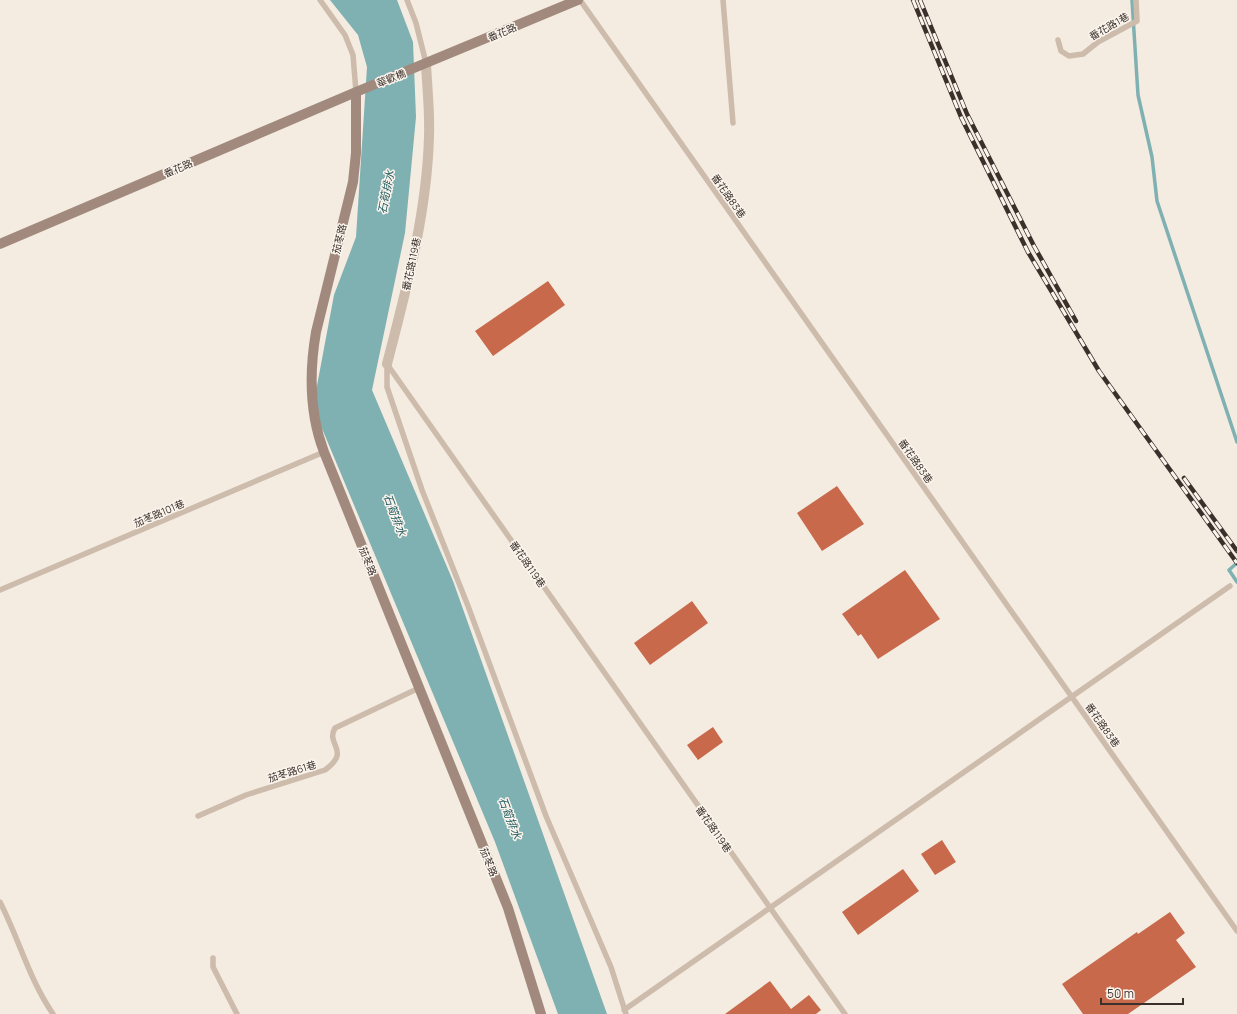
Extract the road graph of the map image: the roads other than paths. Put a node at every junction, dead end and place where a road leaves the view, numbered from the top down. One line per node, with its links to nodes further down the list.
1 (320, 0): 8 (lane)
2 (407, 0): 7 (lane)
3 (579, 0): 7 (street, 番花路); 16 (lane, 番花路83巷)
4 (723, 0): 9 (lane)
5 (1136, 0): 6 (lane, 番花路1巷)
6 (1058, 40)
7 (426, 63): 8 (street, 華歡橋); 11 (street, 番花路119巷)
8 (356, 92): 10 (street, 番花路); 12 (street, 茄苳路)
9 (733, 123)
10 (0, 244)
11 (387, 364): 19 (lane, 番花路119巷); 22 (lane)
12 (324, 452): 14 (lane, 茄苳路101巷); 15 (street, 茄苳路)
13 (1230, 586): 16 (lane)
14 (0, 590)
15 (420, 688): 17 (lane, 茄苳路61巷); 25 (street, 茄苳路)
16 (1071, 696): 19 (lane); 20 (lane, 番花路83巷)
17 (198, 816)
18 (0, 902): 23 (lane)
19 (770, 908): 22 (lane); 26 (lane, 番花路119巷)
20 (1237, 931)
21 (213, 958): 24 (lane)
22 (625, 1012)
23 (53, 1014)
24 (237, 1014)
25 (541, 1014)
26 (845, 1014)

